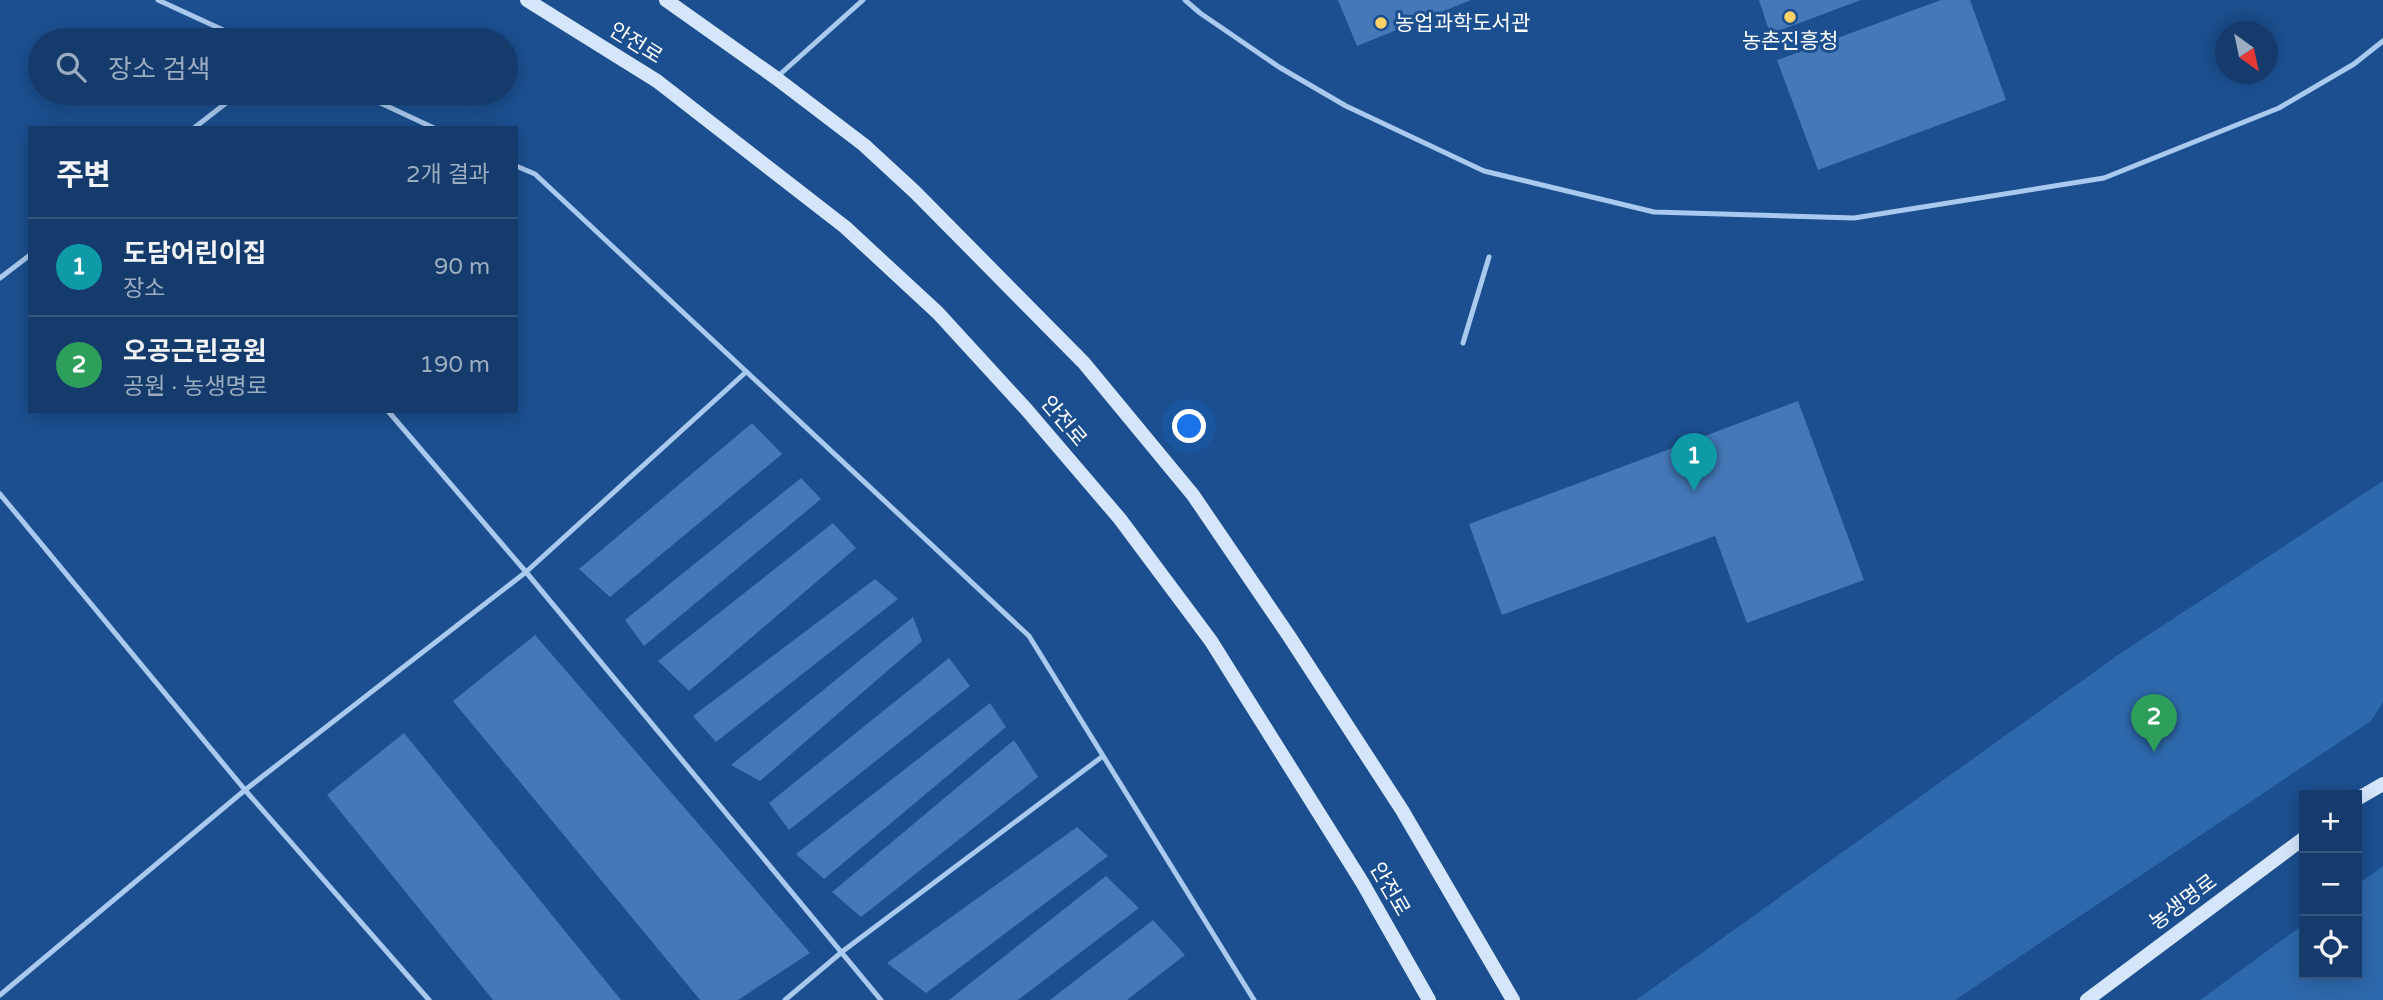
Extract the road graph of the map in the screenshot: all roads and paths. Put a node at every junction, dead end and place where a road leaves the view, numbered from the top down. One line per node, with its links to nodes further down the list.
1 (158, 0): 6 (lane)
2 (527, 0): 33 (street, 안전로)
3 (666, 0): 8 (street)
4 (863, 0): 8 (lane)
5 (1185, 0): 7 (lane)
6 (219, 28)
7 (2383, 41)
8 (776, 78): 34 (street)
9 (224, 105): 11 (lane)
10 (385, 105): 12 (lane)
11 (197, 126)
12 (430, 126)
13 (518, 167): 18 (lane)
14 (28, 257): 16 (lane)
15 (1489, 257): 17 (lane)
16 (0, 278)
17 (1462, 343)
18 (746, 372): 21 (lane); 22 (lane)
19 (390, 413): 21 (lane)
20 (0, 494): 24 (lane)
21 (526, 572): 24 (lane); 27 (lane)
22 (1103, 756): 27 (lane); 32 (lane)
23 (2383, 784): 25 (street)
24 (245, 790): 28 (lane); 29 (lane)
25 (2362, 796)
26 (2299, 842): 35 (street, 농생명로)
27 (842, 951): 30 (lane); 31 (lane)
28 (0, 995)
29 (429, 1000)
30 (785, 1000)
31 (881, 1000)
32 (1254, 1000)
33 (1429, 1000)
34 (1513, 1000)
35 (2087, 1000)

